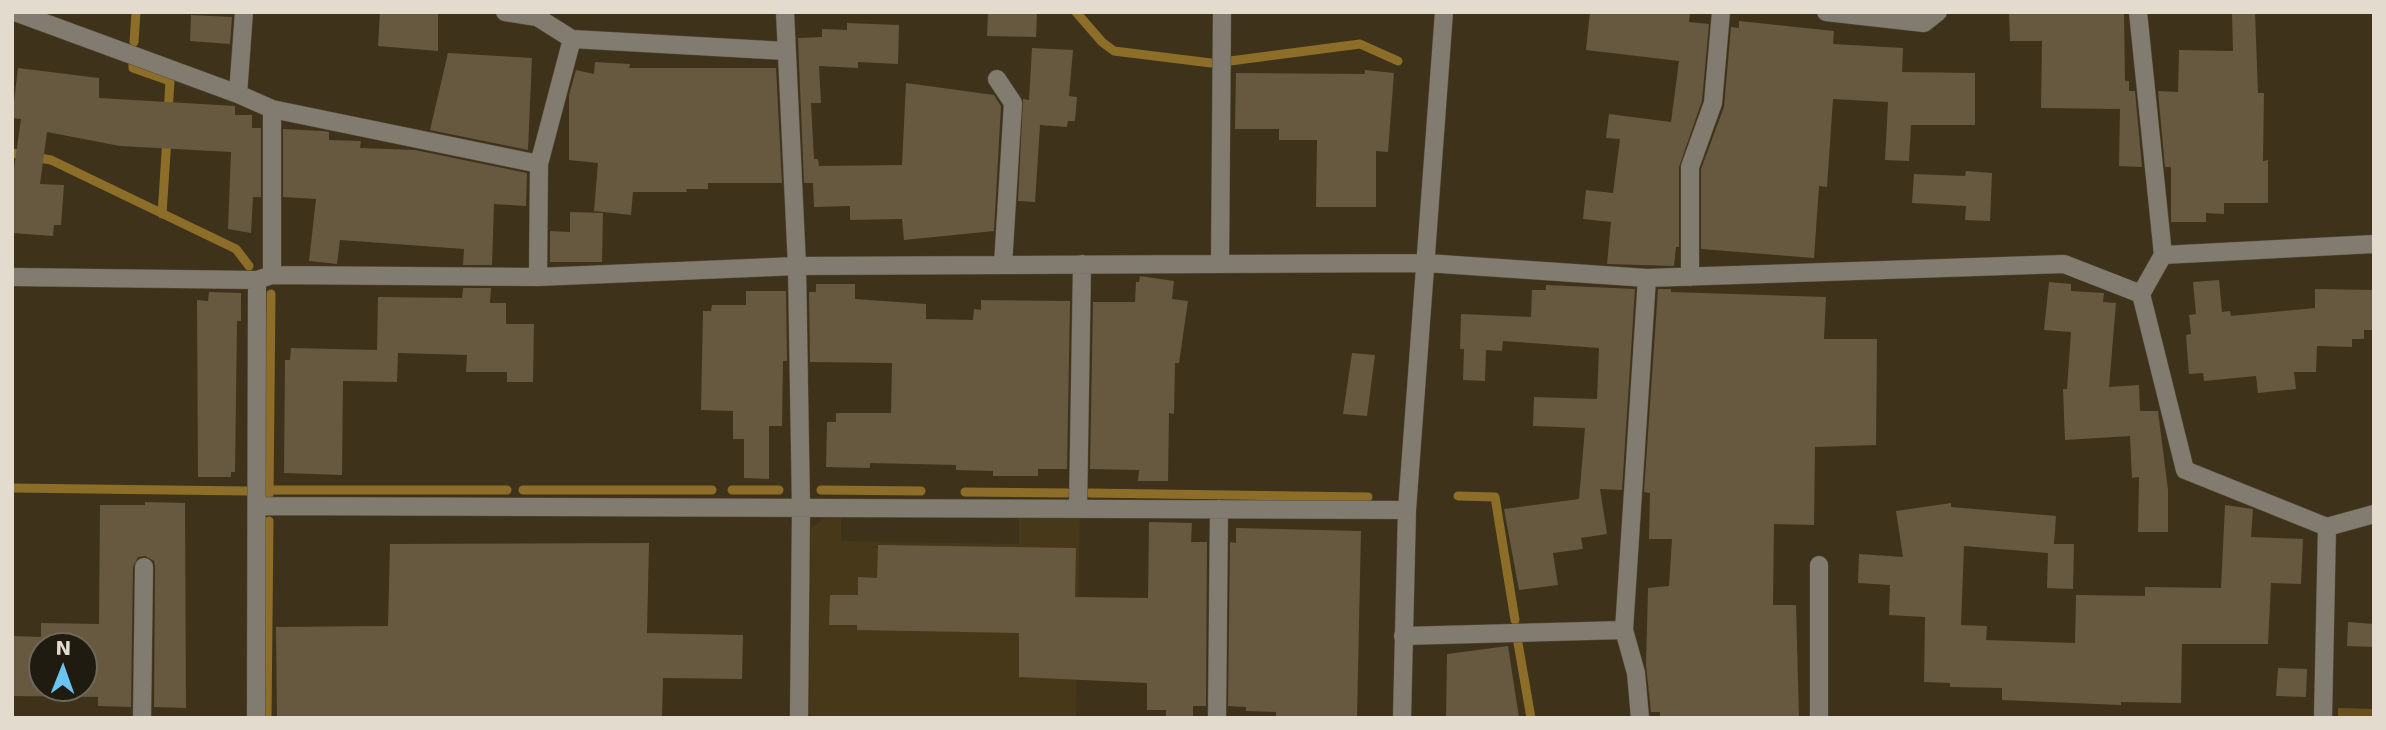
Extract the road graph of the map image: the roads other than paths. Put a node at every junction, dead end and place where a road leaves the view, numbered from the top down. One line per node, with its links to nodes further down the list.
1 (15, 12): 15 (street)
2 (243, 12): 15 (street)
3 (505, 12): 11 (street)
4 (785, 12): 13 (street)
5 (1222, 12): 22 (street)
6 (1444, 12): 20 (street)
7 (1721, 12): 27 (street)
8 (1826, 12): 9 (street)
9 (1938, 12)
10 (2138, 12): 19 (street)
11 (537, 15): 12 (street)
12 (572, 38): 13 (street); 17 (street)
13 (786, 51): 24 (street)
14 (997, 79): 23 (street)
15 (238, 94): 16 (street)
16 (272, 109): 17 (street); 28 (street)
17 (539, 164): 26 (street)
18 (2374, 244): 19 (street)
19 (2163, 255): 30 (street)
20 (1426, 263): 22 (street); 29 (street); 35 (street)
21 (1082, 264): 22 (street); 23 (street); 33 (street)
22 (1220, 264)
23 (1003, 265): 24 (street)
24 (797, 266): 26 (street); 32 (street)
25 (12, 277): 28 (street)
26 (538, 277): 28 (street)
27 (1690, 277): 29 (street); 30 (street)
28 (264, 278): 31 (street)
29 (1647, 278): 40 (street)
30 (2141, 293): 37 (street)
31 (258, 506): 32 (street); 43 (street)
32 (801, 508): 33 (street); 44 (street)
33 (1078, 509): 34 (street)
34 (1219, 509): 35 (street); 45 (street)
35 (1407, 510): 41 (street)
36 (2374, 514): 37 (street)
37 (2327, 527): 49 (street)
38 (1819, 565): 48 (street)
39 (144, 567): 42 (street)
40 (1624, 630): 41 (street); 47 (street)
41 (1403, 636): 46 (street)
42 (142, 718)
43 (256, 718)
44 (799, 718)
45 (1217, 718)
46 (1402, 718)
47 (1640, 718)
48 (1819, 718)
49 (2323, 718)

